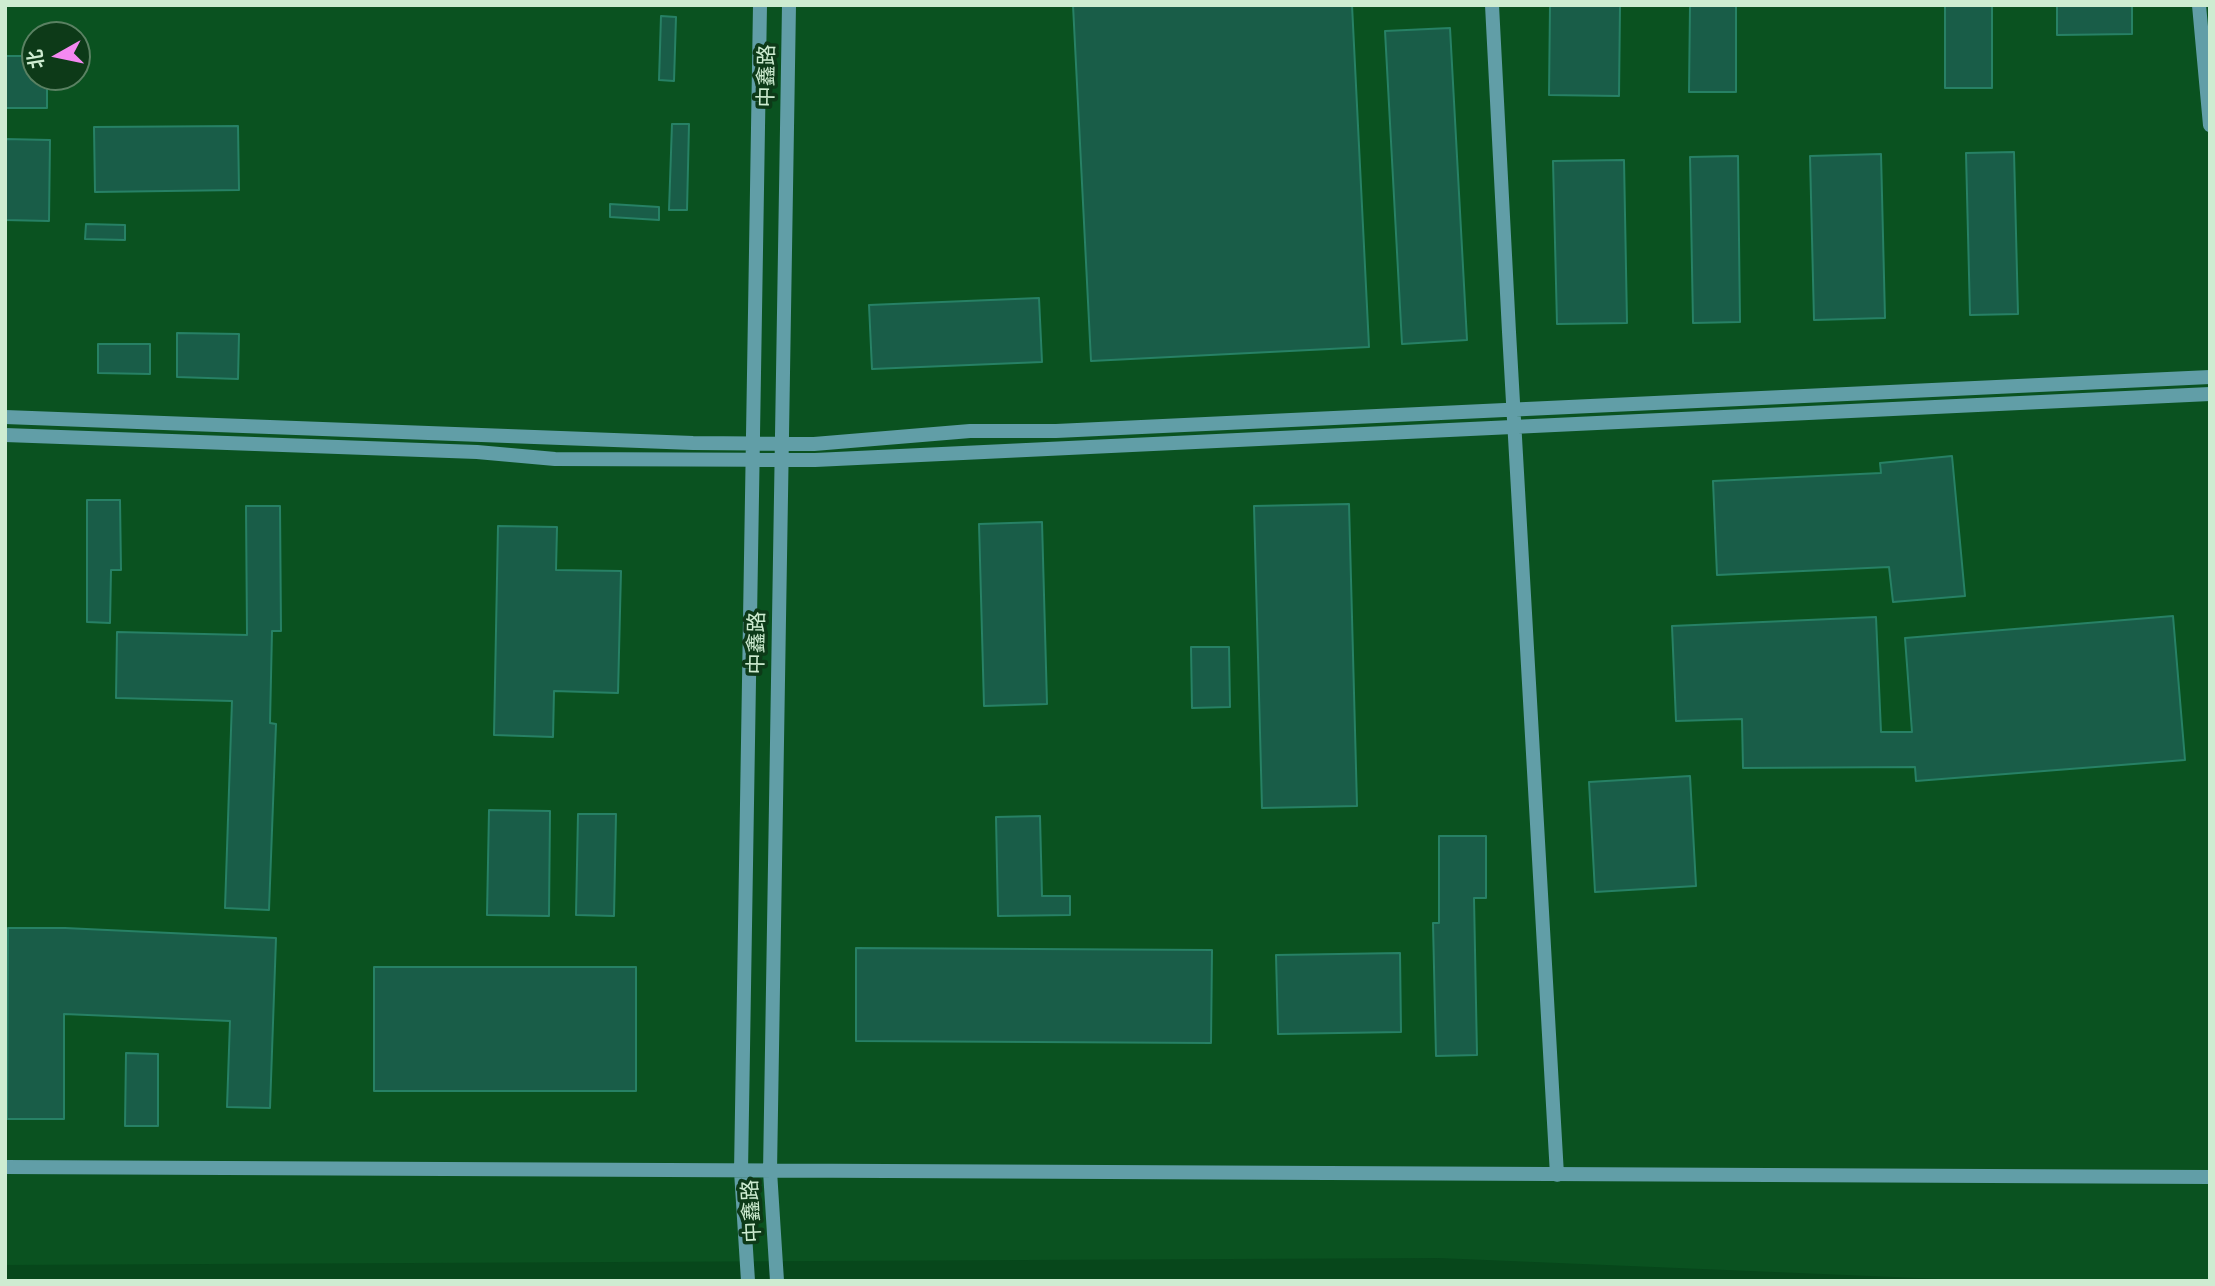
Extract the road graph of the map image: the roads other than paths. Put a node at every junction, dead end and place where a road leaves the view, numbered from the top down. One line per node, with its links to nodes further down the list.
1 (760, 5): 12 (street, 中鑫路)
2 (789, 5): 13 (street, 中鑫路)
3 (1492, 5): 8 (street)
4 (2199, 5): 5 (street)
5 (2210, 125)
6 (2210, 377): 8 (street)
7 (2210, 394): 10 (street)
8 (1513, 408): 10 (street); 13 (street)
9 (5, 417): 12 (street)
10 (1514, 426): 15 (street); 19 (street)
11 (5, 435): 14 (street)
12 (752, 443): 13 (street); 14 (street, 中鑫路)
13 (780, 443): 15 (street, 中鑫路)
14 (752, 460): 15 (street); 17 (street, 中鑫路)
15 (781, 460): 18 (street, 中鑫路)
16 (5, 1167): 17 (street)
17 (741, 1171): 18 (street); 21 (street, 中鑫路)
18 (770, 1171): 19 (street); 22 (street, 中鑫路)
19 (1557, 1175): 20 (street)
20 (2210, 1177)
21 (748, 1281)
22 (777, 1281)

